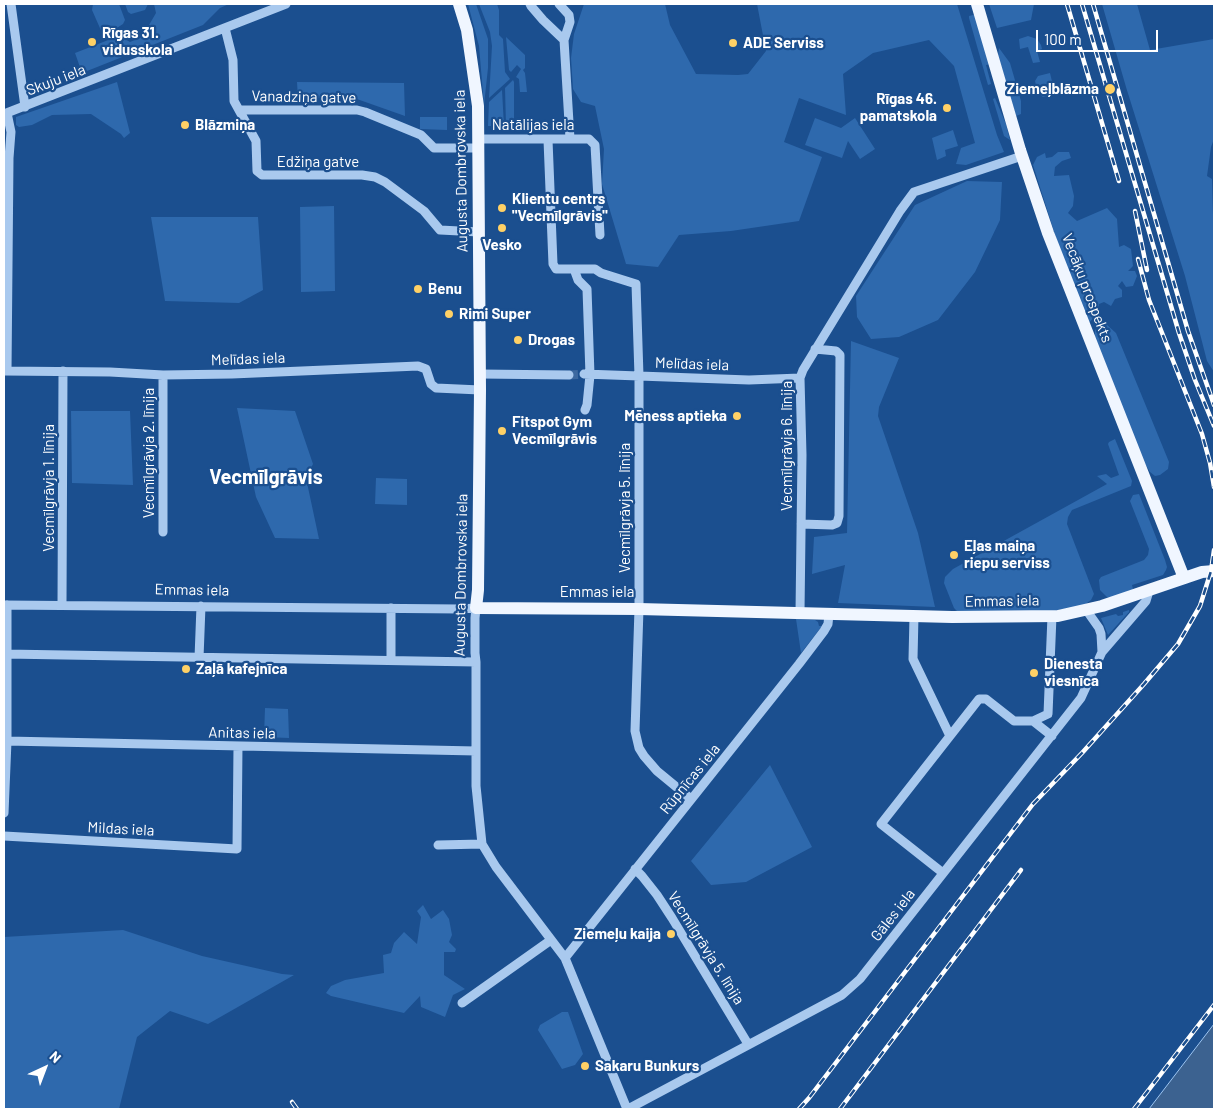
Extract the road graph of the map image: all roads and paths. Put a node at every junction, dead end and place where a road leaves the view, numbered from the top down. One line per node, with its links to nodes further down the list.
1 (12, 4): 9 (street)
2 (286, 4): 7 (street, Skuju iela)
3 (459, 4): 14 (main road, Augusta Dombrovska iela)
4 (530, 4): 8 (street)
5 (559, 4): 8 (street)
6 (977, 4): 15 (main road, Vecāķu prospekts)
7 (224, 28): 9 (street, Skuju iela); 10 (street, Edžiņa gatve)
8 (564, 40): 12 (street)
9 (25, 107): 11 (street, Skuju iela)
10 (239, 110): 14 (street, Vanadziņa gatve); 16 (street, Edžiņa gatve)
11 (6, 113): 20 (street)
12 (570, 139): 13 (street, Natālijas iela); 17 (street, Natālijas iela)
13 (548, 140): 14 (street, Natālijas iela); 18 (street)
14 (478, 143): 16 (main road, Augusta Dombrovska iela)
15 (1022, 156): 19 (street, Vecmīlgrāvja 6. līnija); 33 (main road, Vecāķu prospekts)
16 (479, 232): 22 (main road, Augusta Dombrovska iela)
17 (600, 235)
18 (574, 269): 25 (street); 26 (street, Vecmīlgrāvja 5. līnija)
19 (816, 349): 27 (street, Vecmīlgrāvja 6. līnija); 30 (street)
20 (5, 371): 21 (street, Melīdas iela)
21 (63, 371): 23 (street, Melīdas iela); 35 (street, Vecmīlgrāvja 1. līnija)
22 (480, 374): 24 (street); 28 (main road, Augusta Dombrovska iela)
23 (163, 375): 28 (street, Melīdas iela); 31 (street, Vecmīlgrāvja 2. līnija)
24 (569, 375)
25 (587, 375): 26 (street, Melīdas iela); 29 (street)
26 (639, 376): 27 (street, Melīdas iela); 40 (street, Vecmīlgrāvja 5. līnija)
27 (800, 378): 30 (street, Vecmīlgrāvja 6. līnija)
28 (480, 390): 39 (main road, Augusta Dombrovska iela)
29 (585, 410)
30 (801, 524): 42 (street, Vecmīlgrāvja 6. līnija)
31 (163, 532)
32 (1214, 571): 33 (main road, Emmas iela)
33 (1184, 578): 34 (main road, Emmas iela)
34 (1149, 591): 41 (main road, Emmas iela); 46 (street, Gāles iela)
35 (62, 604): 36 (street, Emmas iela); 37 (street, Emmas iela)
36 (5, 605): 47 (street)
37 (201, 606): 38 (street, Emmas iela); 48 (street)
38 (391, 608): 39 (street, Emmas iela); 49 (street)
39 (476, 608): 40 (main road, Emmas iela); 50 (street, Augusta Dombrovska iela)
40 (638, 609): 42 (main road, Emmas iela); 57 (street, Vecmīlgrāvja 5. līnija)
41 (1087, 611): 45 (main road, Emmas iela); 46 (street)
42 (800, 612): 43 (main road, Emmas iela)
43 (829, 614): 44 (main road, Emmas iela); 57 (street, Rūpnīcas iela)
44 (914, 616): 45 (main road, Emmas iela); 52 (street)
45 (1052, 616): 51 (street)
46 (1102, 652): 53 (street, Gāles iela)
47 (6, 654): 48 (street); 54 (street)
48 (199, 658): 49 (street)
49 (391, 660): 50 (street)
50 (476, 662): 56 (street, Augusta Dombrovska iela)
51 (1033, 721): 52 (street); 53 (street)
52 (950, 736): 63 (street)
53 (1052, 736): 63 (street, Gāles iela)
54 (6, 741): 55 (street, Anitas iela); 58 (street)
55 (238, 746): 56 (street, Anitas iela); 59 (street, Mildas iela)
56 (476, 751): 60 (street, Augusta Dombrovska iela)
57 (691, 799): 62 (street, Rūpnīcas iela)
58 (4, 813)
59 (4, 836)
60 (482, 844): 61 (street); 64 (street, Augusta Dombrovska iela)
61 (438, 845)
62 (635, 869): 65 (street, Rūpnīcas iela); 67 (street, Vecmīlgrāvja 5. līnija)
63 (943, 873): 67 (street, Gāles iela)
64 (551, 940): 65 (street, Augusta Dombrovska iela); 66 (street)
65 (565, 958): 68 (street, Augusta Dombrovska iela)
66 (462, 1003)
67 (748, 1044): 68 (street, Gāles iela)
68 (628, 1109)

